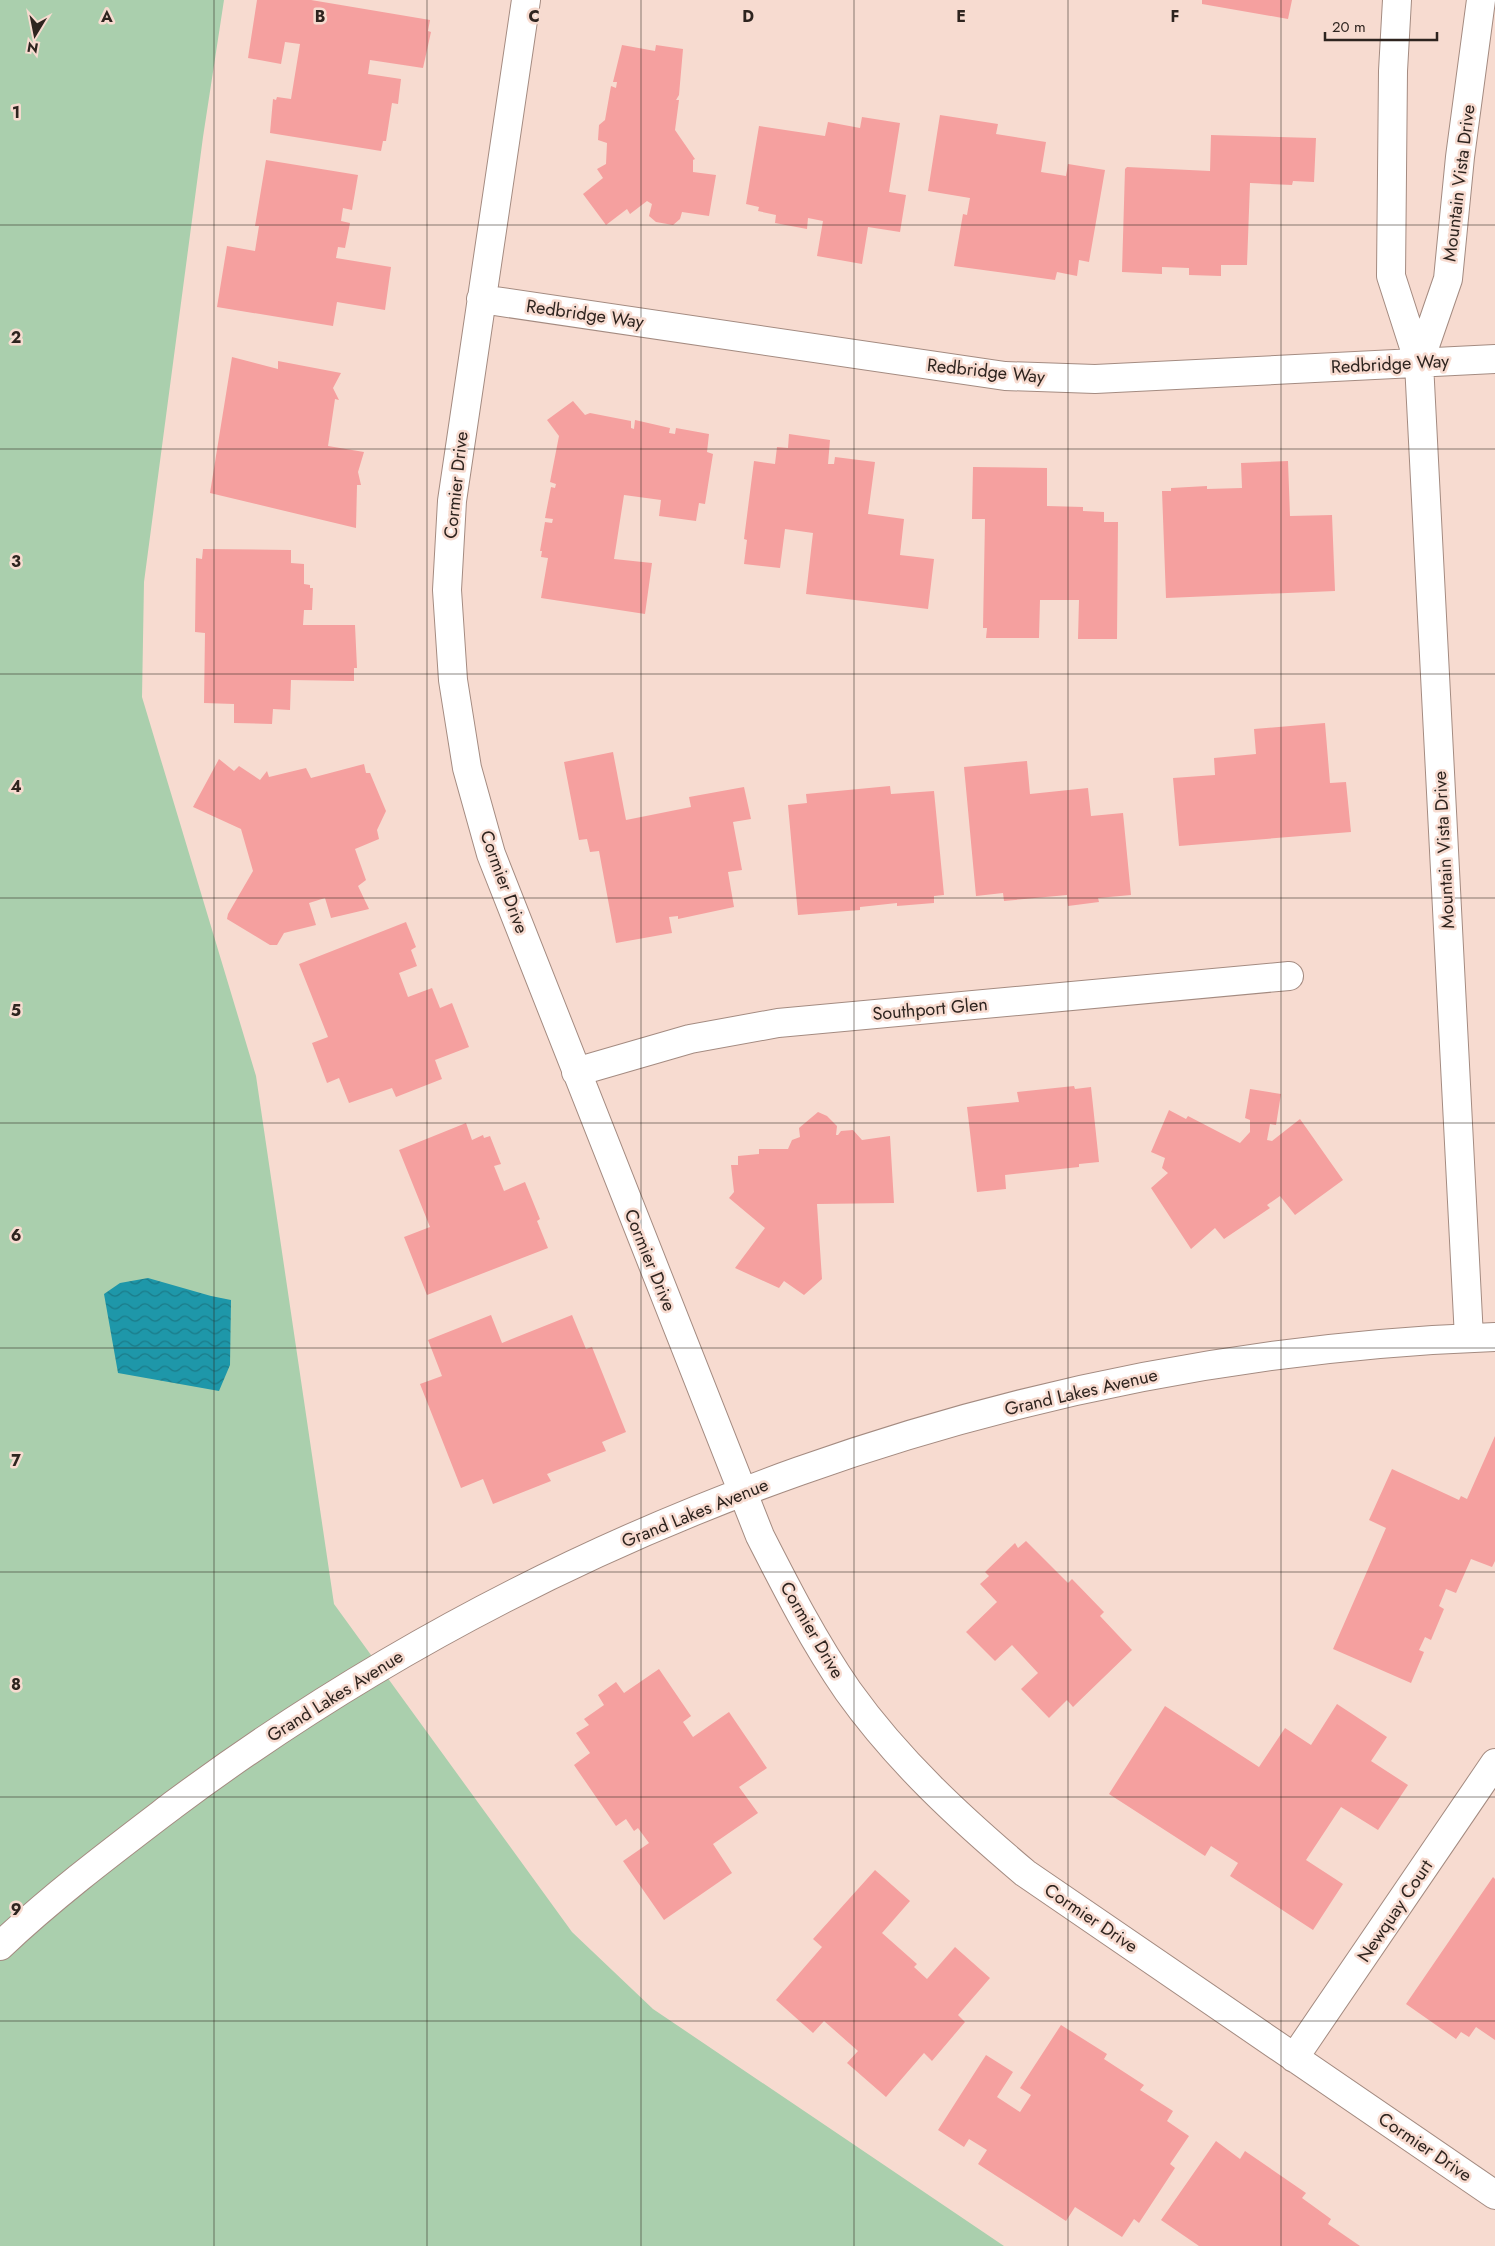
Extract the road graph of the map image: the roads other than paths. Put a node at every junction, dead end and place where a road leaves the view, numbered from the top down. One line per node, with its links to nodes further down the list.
1 (526, 0): 4 (street, Cormier Drive)
2 (1397, 0): 6 (street, Mountain Vista Drive)
3 (1482, 0): 6 (street, Mountain Vista Drive)
4 (481, 299): 6 (street, Redbridge Way); 8 (street, Cormier Drive)
5 (1495, 360): 6 (street, Redbridge Way)
6 (1419, 363): 9 (street, Mountain Vista Drive)
7 (1289, 976): 8 (street, Southport Glen)
8 (576, 1072): 10 (street, Cormier Drive)
9 (1482, 1337): 10 (street, Grand Lakes Avenue)
10 (742, 1492): 12 (street, Grand Lakes Avenue); 13 (street, Cormier Drive)
11 (1495, 1763): 13 (street, Newquay Court)
12 (0, 1946)
13 (1294, 2058): 14 (street, Cormier Drive)
14 (1495, 2195)

